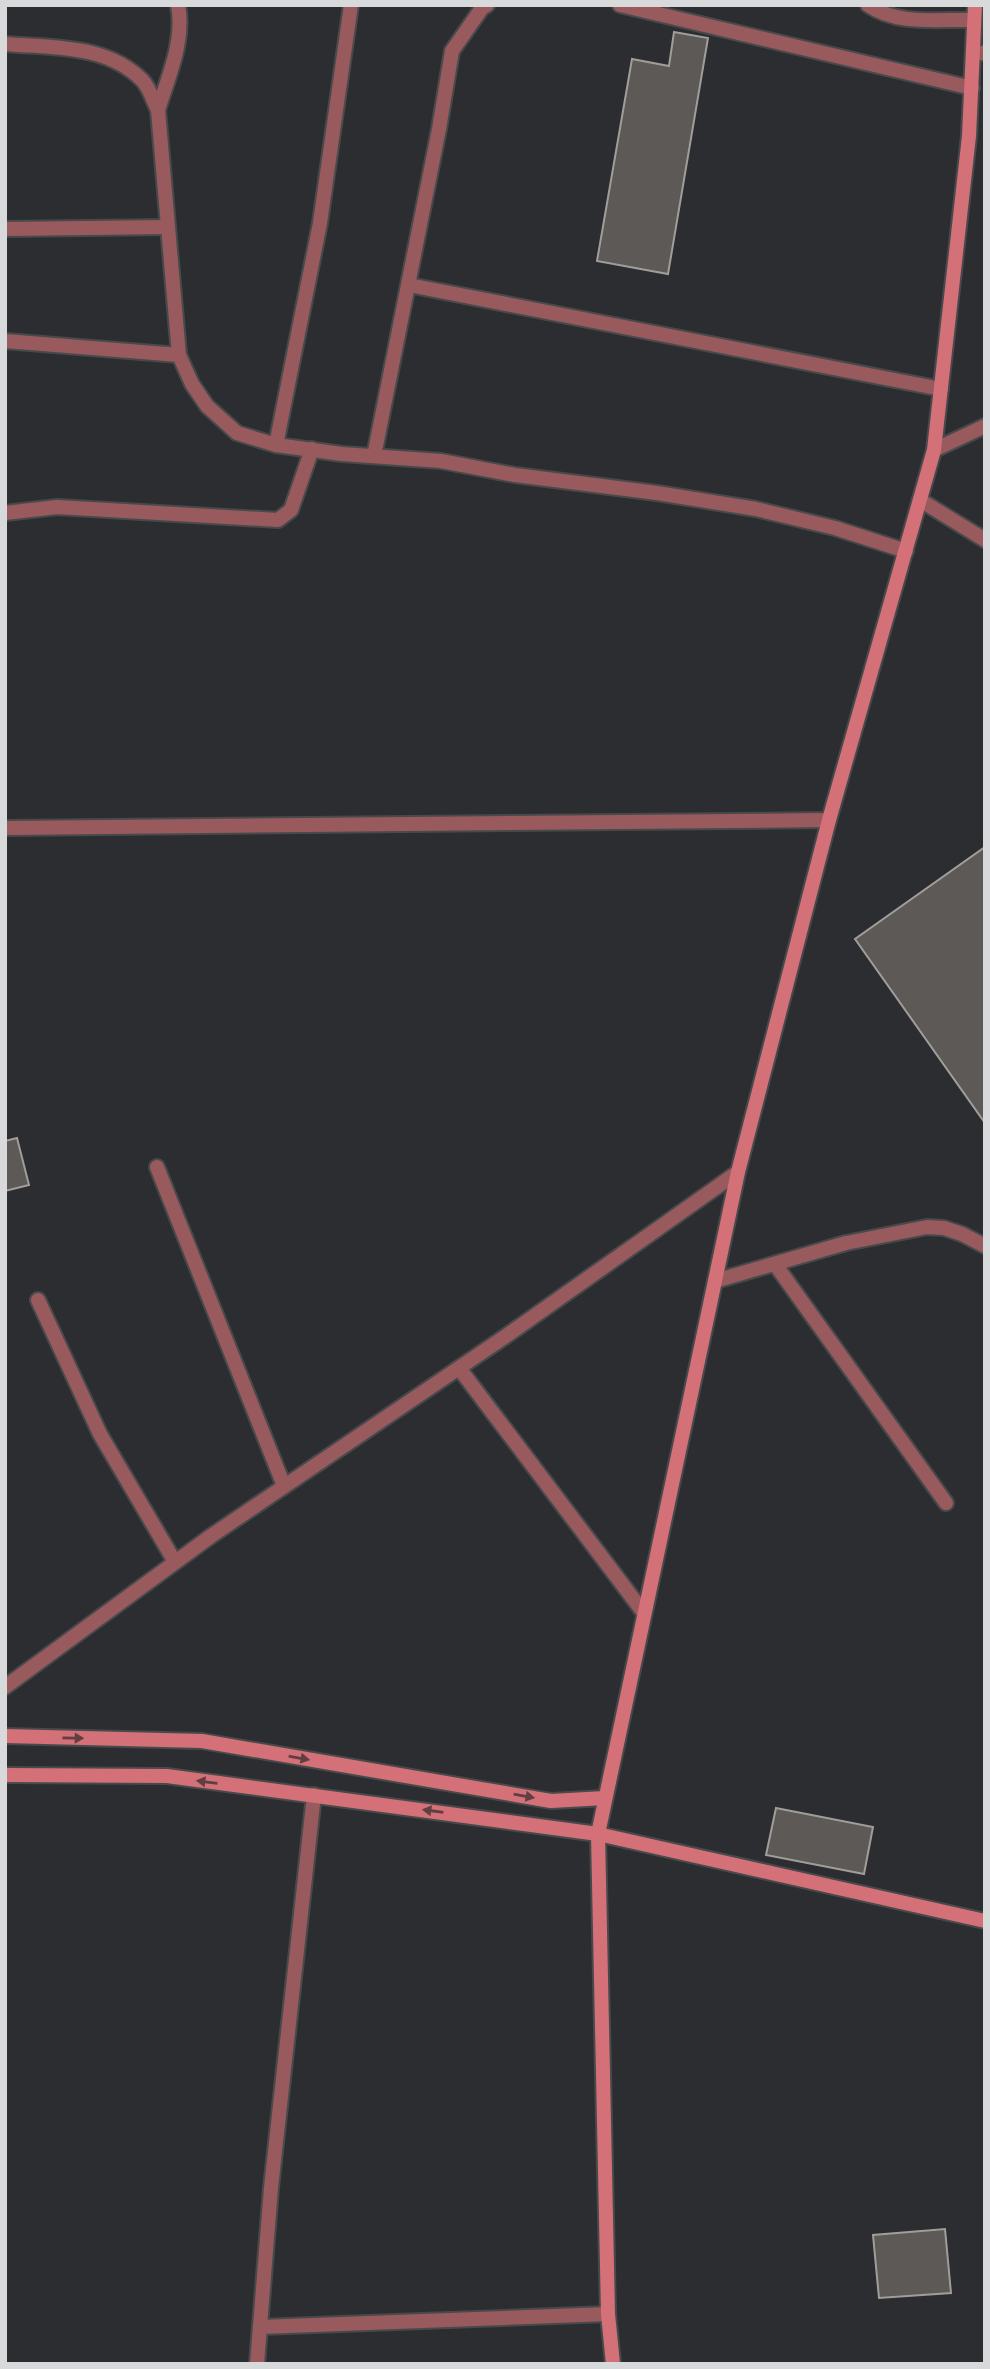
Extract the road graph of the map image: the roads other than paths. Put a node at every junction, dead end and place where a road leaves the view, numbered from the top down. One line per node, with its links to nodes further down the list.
1 (178, 5): 10 (street)
2 (351, 5): 18 (street)
3 (487, 5): 13 (street)
4 (620, 5): 9 (street)
5 (868, 5): 6 (street)
6 (975, 13): 8 (street)
7 (5, 44): 10 (street)
8 (979, 53): 9 (street)
9 (971, 88): 16 (street)
10 (158, 110): 11 (street)
11 (168, 227): 12 (street); 15 (street)
12 (5, 229)
13 (409, 285): 16 (street); 21 (street)
14 (5, 341): 15 (street)
15 (179, 355): 18 (street)
16 (941, 389): 20 (street)
17 (985, 426): 20 (street)
18 (276, 444): 19 (street)
19 (312, 449): 21 (street); 23 (street)
20 (934, 450): 22 (street)
21 (374, 456): 25 (street)
22 (920, 500): 24 (street); 25 (street)
23 (5, 513)
24 (985, 540)
25 (906, 551): 26 (street)
26 (829, 820): 27 (street); 29 (street)
27 (5, 828)
28 (157, 1167): 35 (street)
29 (738, 1172): 32 (street); 34 (street)
30 (985, 1246): 31 (street)
31 (775, 1264): 32 (street); 36 (street)
32 (715, 1281): 38 (street)
33 (38, 1300): 37 (street)
34 (459, 1368): 35 (street); 38 (street)
35 (284, 1486): 37 (street)
36 (946, 1503)
37 (175, 1562): 39 (street)
38 (645, 1613): 43 (street)
39 (5, 1687)
40 (5, 1736): 43 (street, one-way to 43)
41 (5, 1776): 42 (street, one-way to 41)
42 (314, 1796): 44 (street, one-way to 42); 47 (street)
43 (605, 1798): 44 (street)
44 (598, 1834): 45 (street); 46 (street)
45 (985, 1921)
46 (608, 2314): 47 (street); 49 (street)
47 (260, 2327): 48 (street)
48 (257, 2364)
49 (613, 2364)

